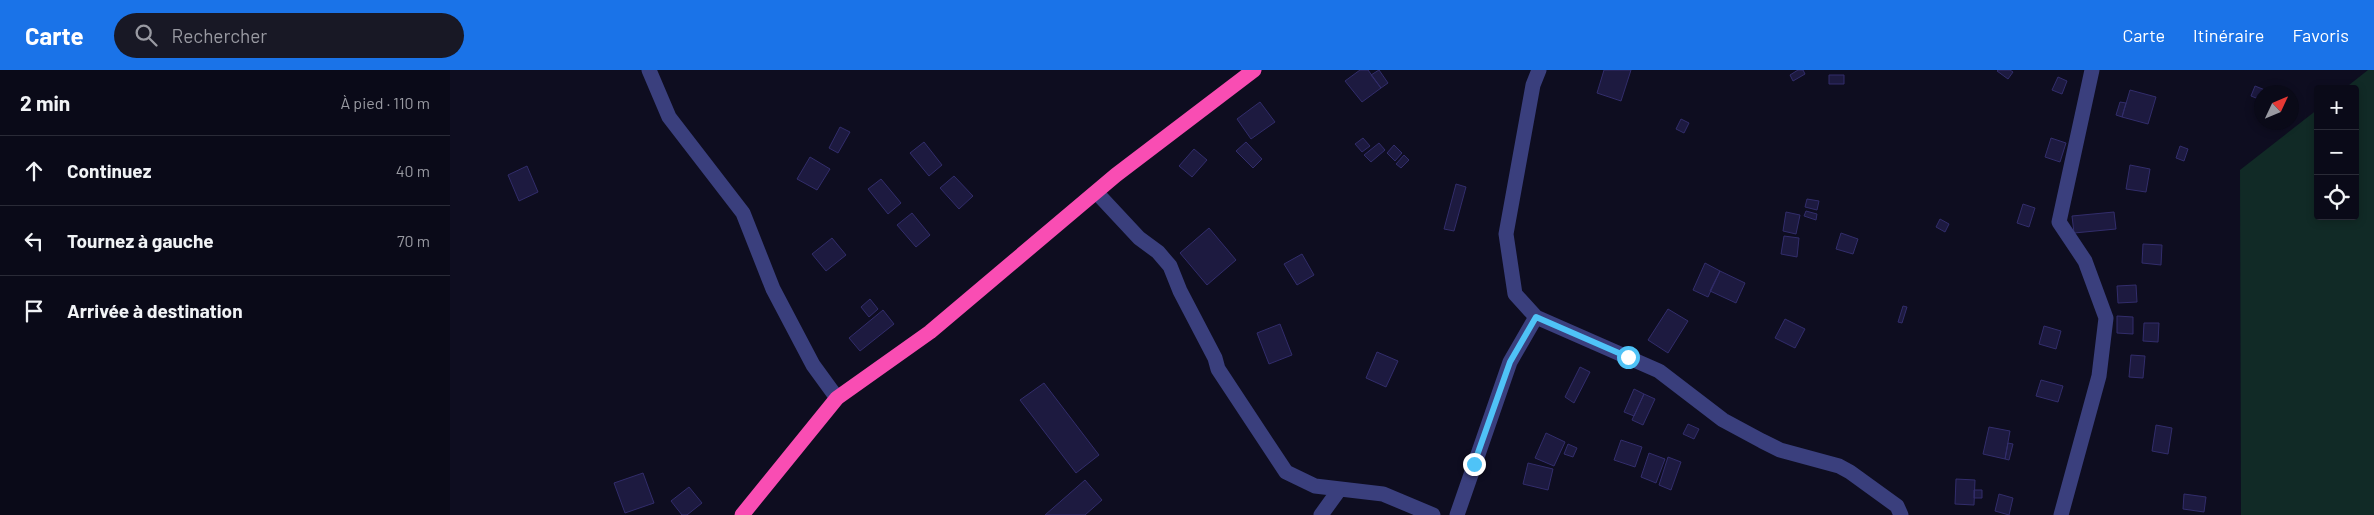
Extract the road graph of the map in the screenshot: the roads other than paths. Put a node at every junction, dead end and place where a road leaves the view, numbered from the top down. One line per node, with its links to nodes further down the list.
1 (649, 70): 7 (street)
2 (1254, 70): 5 (highway)
3 (1538, 70): 6 (street)
4 (2092, 70): 14 (street)
5 (1097, 193): 7 (highway); 8 (street)
6 (1536, 317): 12 (street); 13 (street)
7 (837, 398): 9 (highway)
8 (1339, 490): 10 (street); 11 (street)
9 (742, 515)
10 (1321, 515)
11 (1433, 515)
12 (1457, 515)
13 (1900, 515)
14 (2061, 515)

